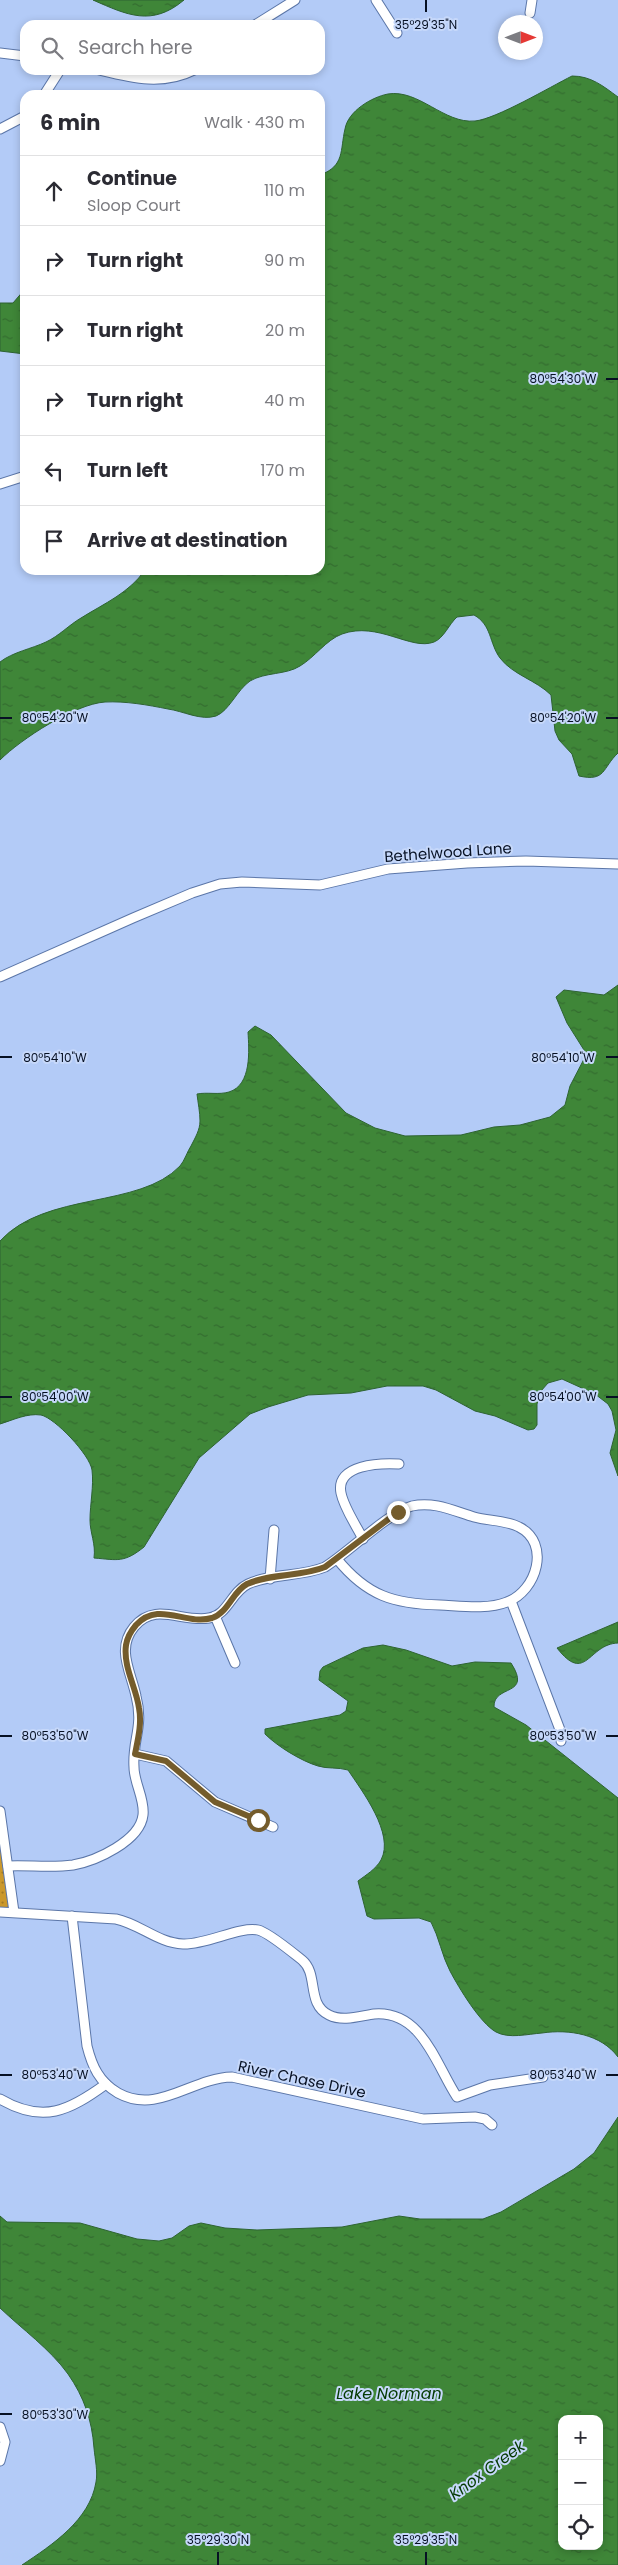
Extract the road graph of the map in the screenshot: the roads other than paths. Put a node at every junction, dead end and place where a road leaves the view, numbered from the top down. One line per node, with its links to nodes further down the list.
1 (295, 0): 5 (street)
2 (376, 0): 6 (street)
3 (532, 0): 4 (street)
4 (530, 13)
5 (262, 20)
6 (397, 33)
7 (0, 53): 8 (street)
8 (20, 55)
9 (57, 75): 12 (street)
10 (119, 75): 11 (street)
11 (182, 75)
12 (47, 90)
13 (20, 119): 14 (street)
14 (0, 129)
15 (20, 478): 16 (street)
16 (0, 484)
17 (618, 864): 18 (street, Bethelwood Lane)
18 (0, 978)
19 (399, 1464): 21 (street)
20 (274, 1530): 23 (street)
21 (363, 1539): 22 (street); 24 (street)
22 (338, 1559): 23 (street); 24 (street)
23 (270, 1579): 25 (street)
24 (511, 1601): 27 (street)
25 (215, 1616): 26 (street); 28 (street)
26 (235, 1663)
27 (562, 1741)
28 (135, 1754): 30 (street); 31 (street)
29 (0, 1811): 31 (street)
30 (273, 1827)
31 (8, 1866): 33 (street)
32 (0, 1912): 33 (street)
33 (14, 1912): 34 (street)
34 (72, 1916): 35 (street); 36 (street, River Chase Drive)
35 (543, 2077)
36 (106, 2084): 37 (street); 38 (street, River Chase Drive)
37 (0, 2100)
38 (492, 2125)
39 (0, 2427): 40 (street)
40 (0, 2461)

